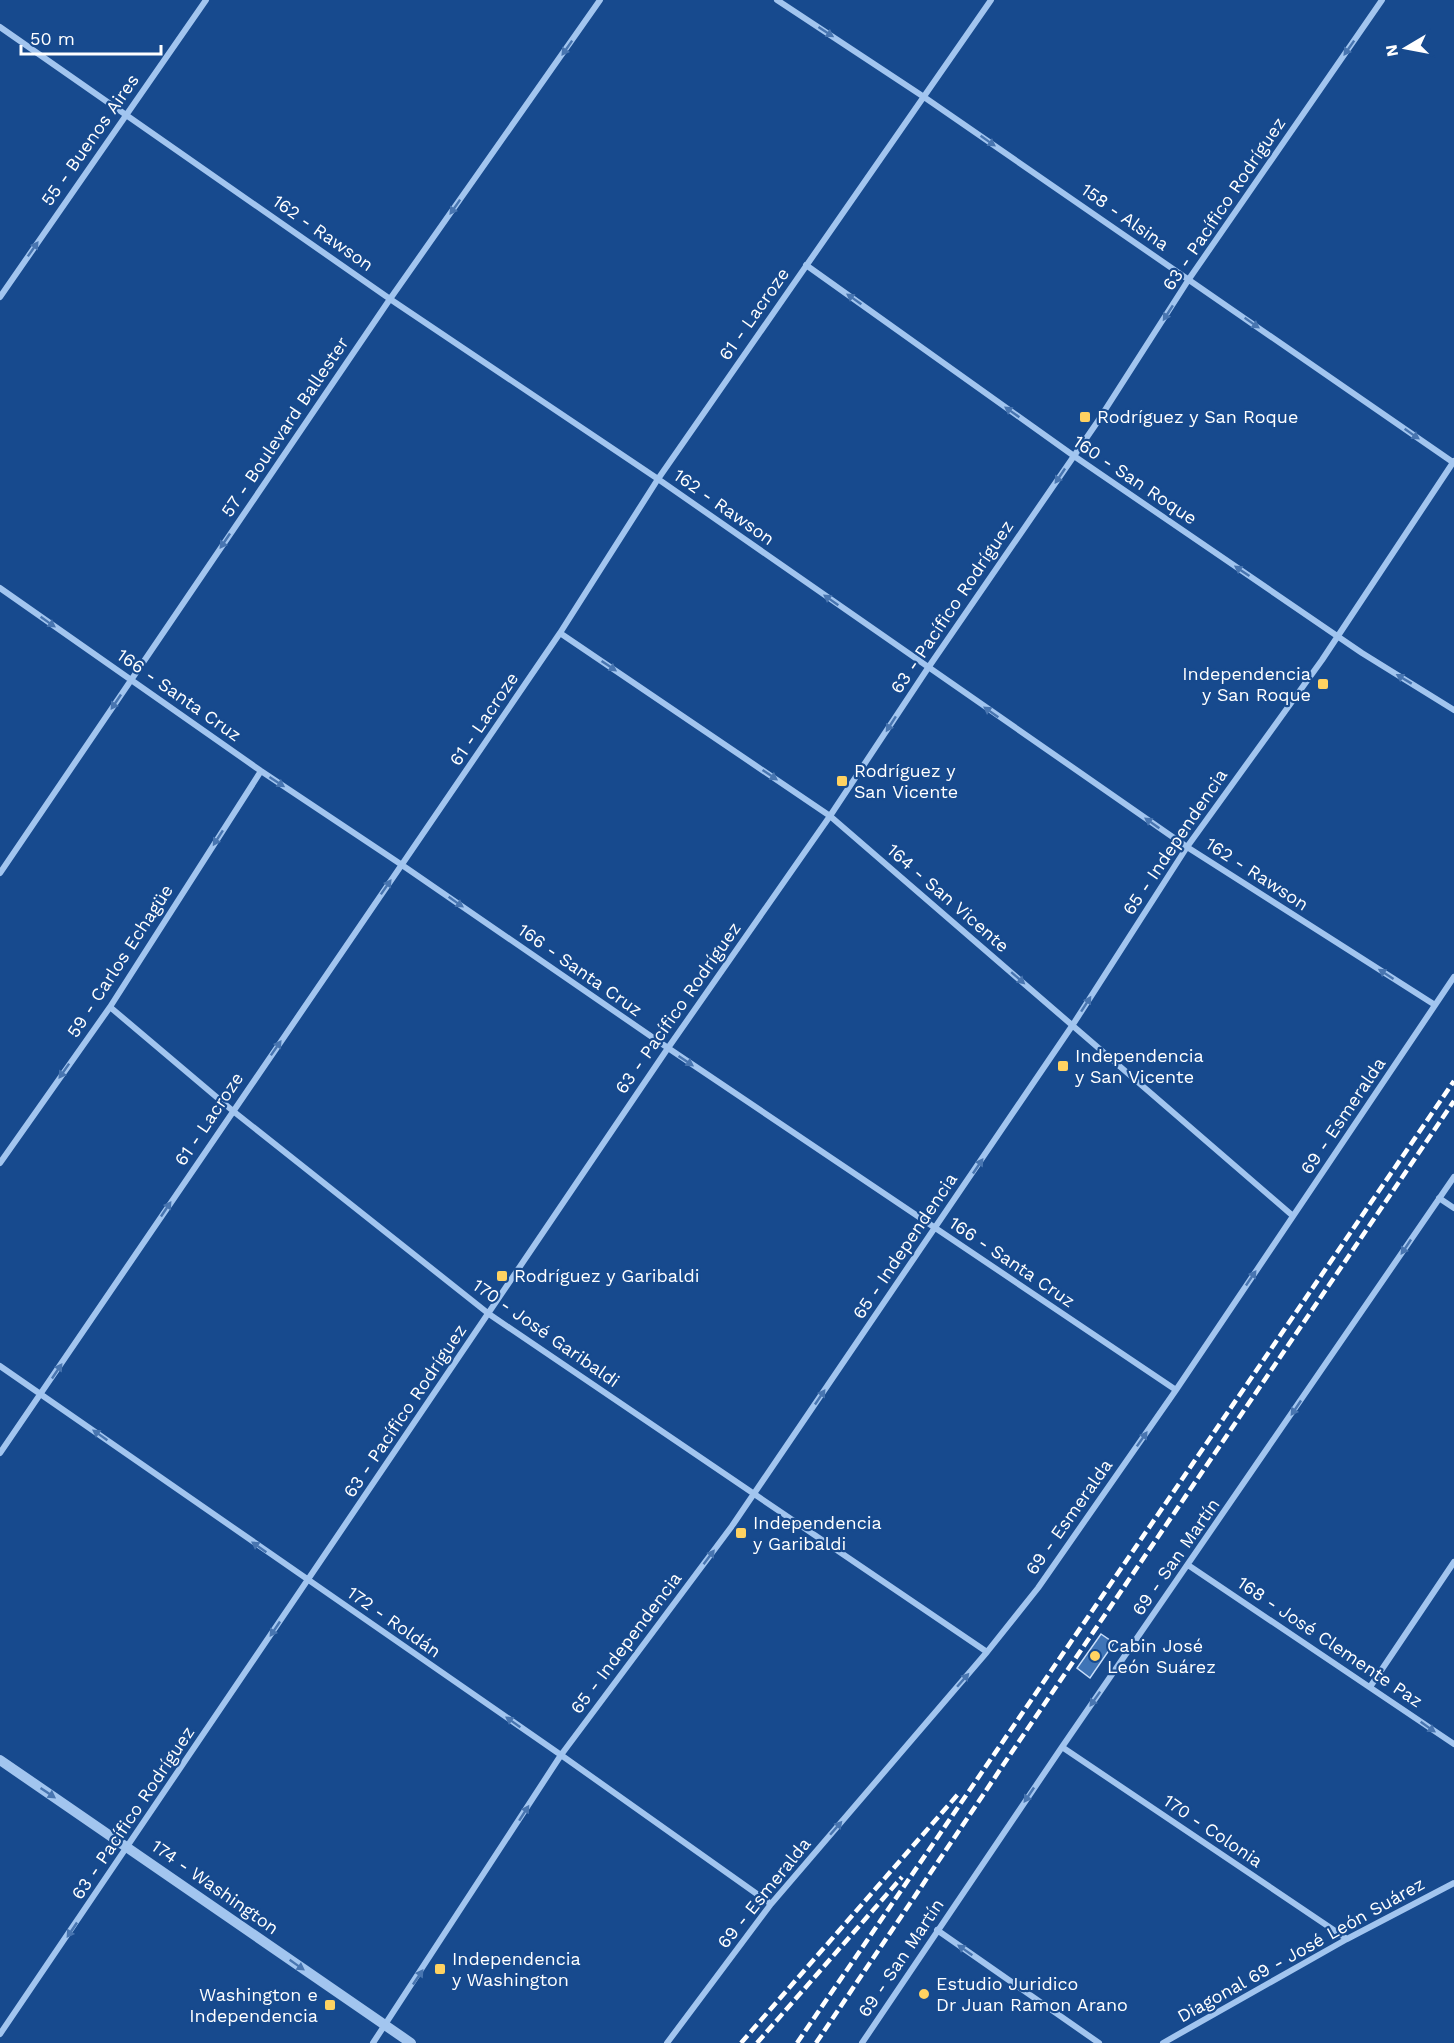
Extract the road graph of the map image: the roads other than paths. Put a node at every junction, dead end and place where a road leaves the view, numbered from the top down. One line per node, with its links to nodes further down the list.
1 (206, 0): 8 (street, 55 - Buenos Aires)
2 (600, 0): 12 (street, 57 - Boulevard Ballester, one-way to 12)
3 (777, 0): 7 (street, 158 - Alsina, one-way to 7)
4 (991, 0): 7 (street, 61 - Lacroze)
5 (1382, 0): 10 (street, 63 - Pacífico Rodríguez, one-way to 10)
6 (0, 27): 8 (street, 162 - Rawson)
7 (924, 97): 9 (street, 61 - Lacroze); 10 (street, 158 - Alsina, one-way to 10)
8 (126, 114): 11 (street, 55 - Buenos Aires, one-way to 8); 12 (street, 162 - Rawson)
9 (806, 265): 13 (street, 160 - San Roque, one-way to 9); 15 (street, 61 - Lacroze)
10 (1190, 279): 13 (street, 63 - Pacífico Rodríguez, one-way to 13); 14 (street, 158 - Alsina, one-way to 14)
11 (0, 297)
12 (390, 299): 15 (street, 162 - Rawson); 20 (street, 57 - Boulevard Ballester, one-way to 20)
13 (1074, 456): 18 (street, 160 - San Roque, one-way to 13); 19 (street, 63 - Pacífico Rodríguez, one-way to 19)
14 (1454, 462): 18 (street, 65 - Independencia)
15 (658, 479): 17 (street, 61 - Lacroze); 19 (street, 162 - Rawson, one-way to 15)
16 (0, 588): 20 (street, 166 - Santa Cruz, one-way to 20)
17 (560, 633): 23 (street, 164 - San Vicente, one-way to 23); 25 (street, 61 - Lacroze)
18 (1338, 636): 21 (street, 160 - San Roque, one-way to 18); 24 (street, 65 - Independencia)
19 (928, 668): 23 (street, 63 - Pacífico Rodríguez, one-way to 23); 24 (street, 162 - Rawson, one-way to 19)
20 (131, 679): 22 (street, 166 - Santa Cruz); 26 (street, 57 - Boulevard Ballester, one-way to 26)
21 (1454, 710)
22 (261, 771): 25 (street, 166 - Santa Cruz, one-way to 25); 29 (street, 59 - Carlos Echagüe, one-way to 29)
23 (830, 816): 30 (street, 164 - San Vicente, one-way to 30); 31 (street, 63 - Pacífico Rodríguez)
24 (1186, 847): 28 (street, 162 - Rawson, one-way to 24); 30 (street, 65 - Independencia, one-way to 24)
25 (402, 864): 31 (street, 166 - Santa Cruz, one-way to 31); 32 (street, 61 - Lacroze, one-way to 25)
26 (0, 873)
27 (1454, 977): 28 (street, 69 - Esmeralda)
28 (1435, 1005): 39 (street, 69 - Esmeralda)
29 (110, 1007): 32 (street, 170 - José Garibaldi); 34 (street, 59 - Carlos Echagüe, one-way to 34)
30 (1072, 1026): 39 (street, 164 - San Vicente); 40 (street, 65 - Independencia, one-way to 30)
31 (668, 1048): 40 (street, 166 - Santa Cruz, one-way to 40); 41 (street, 63 - Pacífico Rodríguez)
32 (233, 1111): 41 (street, 170 - José Garibaldi); 44 (street, 61 - Lacroze, one-way to 32)
33 (0, 1149): 34 (street)
34 (6, 1153): 35 (street, 59 - Carlos Echagüe)
35 (0, 1163)
36 (1454, 1177): 37 (street, 69 - San Martín)
37 (1439, 1198): 38 (street); 48 (street, 69 - San Martín, one-way to 48)
38 (1454, 1208)
39 (1293, 1216): 43 (street, 69 - Esmeralda, one-way to 39)
40 (936, 1228): 43 (street, 166 - Santa Cruz); 46 (street, 65 - Independencia, one-way to 40)
41 (489, 1314): 46 (street, 170 - José Garibaldi); 49 (street, 63 - Pacífico Rodríguez)
42 (0, 1366): 44 (street, 172 - Roldán)
43 (1176, 1390): 50 (street, 69 - Esmeralda, one-way to 43)
44 (42, 1394): 45 (street, 61 - Lacroze); 49 (street, 172 - Roldán, one-way to 44)
45 (0, 1454)
46 (754, 1494): 50 (street, 170 - José Garibaldi); 54 (street, 65 - Independencia, one-way to 46)
47 (1454, 1562): 51 (street)
48 (1188, 1565): 51 (street, 168 - José Clemente Paz); 53 (street, 69 - San Martín, one-way to 53)
49 (307, 1581): 54 (street, 172 - Roldán, one-way to 49); 56 (street, 63 - Pacífico Rodríguez, one-way to 56)
50 (987, 1653): 58 (street, 69 - Esmeralda, one-way to 50)
51 (1370, 1687): 52 (street, 168 - José Clemente Paz, one-way to 52)
52 (1454, 1744)
53 (1062, 1747): 59 (street, 69 - San Martín, one-way to 59); 60 (street, 170 - Colonia)
54 (561, 1755): 58 (street, 172 - Roldán); 61 (street, 65 - Independencia, one-way to 54)
55 (0, 1760): 56 (street, 174 - Washington, one-way to 56)
56 (128, 1847): 61 (street, 174 - Washington, one-way to 61); 62 (street, 63 - Pacífico Rodríguez, one-way to 62)
57 (1454, 1883): 60 (street, Diagonal 69 - José León Suárez)
58 (771, 1904): 65 (street, 69 - Esmeralda)
59 (937, 1930): 66 (street, 69 - San Martín); 67 (street, one-way to 59)
60 (1347, 1939): 68 (street, Diagonal 69 - José León Suárez)
61 (385, 2025): 63 (street, 65 - Independencia); 64 (street, 174 - Washington)
62 (0, 2034)
63 (373, 2043)
64 (411, 2043)
65 (667, 2043)
66 (862, 2043)
67 (1099, 2043)
68 (1163, 2043)

